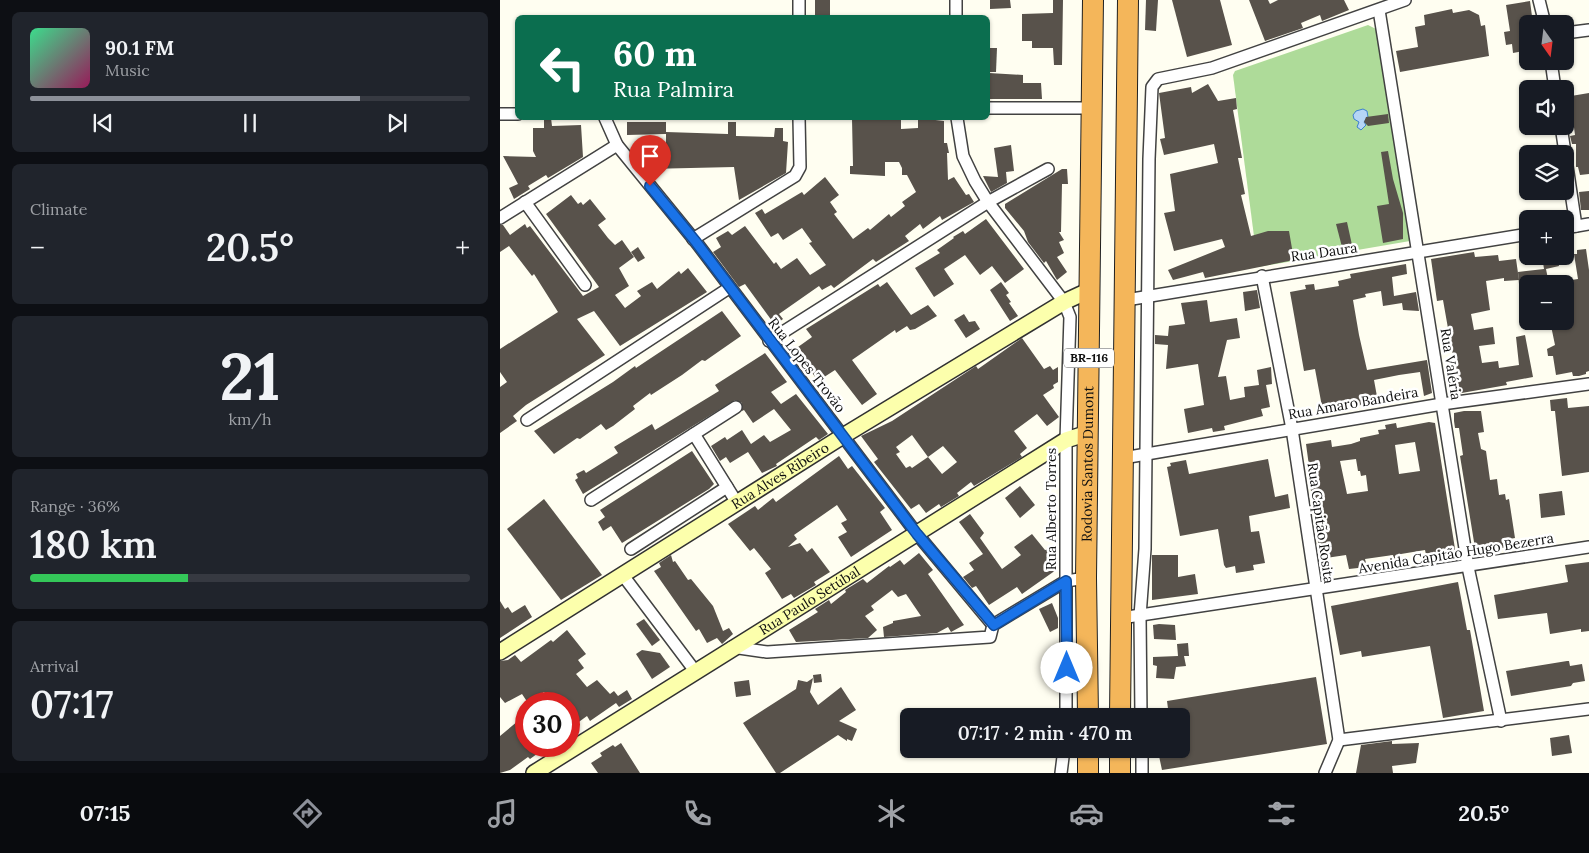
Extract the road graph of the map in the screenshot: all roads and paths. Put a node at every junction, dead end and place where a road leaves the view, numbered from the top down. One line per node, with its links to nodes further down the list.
1 (799, 0): 8 (street)
2 (956, 0): 9 (street)
3 (1093, 0): 14 (highway, Rodovia Santos Dumont / BR-116)
4 (1128, 0): 22 (highway, BR-116)
5 (1405, 0): 7 (street)
6 (1540, 0): 10 (street)
7 (1379, 10): 23 (street); 33 (street, Rua Valéria)
8 (799, 15)
9 (956, 15)
10 (1543, 15)
11 (1589, 30): 12 (street)
12 (1574, 32)
13 (990, 108): 14 (street)
14 (1092, 108): 37 (highway, Rodovia Santos Dumont / BR-116)
15 (500, 114): 16 (street)
16 (515, 114)
17 (606, 120): 21 (street, Rua Lopes Trovão)
18 (799, 120): 32 (street)
19 (957, 120): 26 (street)
20 (1562, 135): 27 (street)
21 (617, 145): 25 (street); 32 (street, Rua Lopes Trovão)
22 (1127, 159): 23 (street); 39 (highway, BR-116)
23 (1149, 159): 38 (street)
24 (1048, 169): 26 (street)
25 (524, 202): 28 (street); 35 (street)
26 (988, 202): 40 (street); 41 (street)
27 (1568, 210)
28 (500, 218)
29 (1589, 224): 30 (street)
30 (1574, 226)
31 (1519, 236): 33 (street, Rua Daura)
32 (693, 239): 36 (street, Rua Lopes Trovão)
33 (1417, 253): 34 (street, Rua Daura); 43 (street, Rua Valéria)
34 (1262, 276): 38 (street, Rua Daura); 46 (street, Rua Capitão Rosita)
35 (585, 285)
36 (729, 288): 41 (street, Rua Lopes Trovão); 45 (street)
37 (1090, 290): 40 (street, Rua Alves Ribeiro); 47 (highway, Rodovia Santos Dumont / BR-116)
38 (1148, 295): 39 (street, Rua Daura); 51 (street)
39 (1126, 300): 52 (highway, BR-116)
40 (1064, 302): 49 (street, Rua Alves Ribeiro); 50 (street, Rua Alberto Torres)
41 (769, 341): 49 (street, Rua Lopes Trovão)
42 (1589, 384): 43 (street, Rua Amaro Bandeira)
43 (1442, 404): 46 (street, Rua Amaro Bandeira); 59 (street, Rua Valéria)
44 (736, 407): 48 (street)
45 (527, 420)
46 (1292, 429): 51 (street, Rua Amaro Bandeira); 63 (street, Rua Capitão Rosita)
47 (1088, 433): 50 (street, Rua Paulo Setúbal); 61 (highway, Rodovia Santos Dumont / BR-116)
48 (694, 434): 53 (street); 54 (street)
49 (843, 436): 55 (street, Rua Alves Ribeiro); 56 (street, Rua Lopes Trovão)
50 (1066, 440): 56 (street, Rua Paulo Setúbal); 62 (street, Rua Alberto Torres)
51 (1145, 455): 52 (street, Rua Amaro Bandeira); 64 (street)
52 (1123, 458): 65 (highway, BR-116)
53 (727, 487): 55 (street); 58 (street)
54 (591, 500)
55 (737, 503): 60 (street, Rua Alves Ribeiro)
56 (917, 534): 66 (street, Rua Lopes Trovão); 67 (street, Rua Paulo Setúbal)
57 (1589, 547): 59 (street, Avenida Capitão Hugo Bezerra)
58 (631, 548)
59 (1468, 567): 63 (street, Avenida Capitão Hugo Bezerra); 75 (street, Rua Valéria)
60 (622, 574): 68 (street, Rua Alves Ribeiro); 69 (street)
61 (1086, 578): 62 (street); 71 (highway, Rodovia Santos Dumont / BR-116)
62 (1066, 581): 66 (street); 70 (street, Rua Alberto Torres)
63 (1316, 590): 64 (street, Avenida Capitão Hugo Bezerra); 76 (street, Rua Capitão Rosita)
64 (1140, 616): 65 (street, Avenida Capitão Hugo Bezerra); 73 (street)
65 (1120, 618): 72 (highway, BR-116)
66 (994, 625): 67 (street)
67 (732, 648): 69 (street, Rua Paulo Setúbal)
68 (500, 652)
69 (695, 671): 81 (street, Rua Paulo Setúbal)
70 (1066, 708)
71 (1088, 708)
72 (1120, 708)
73 (1142, 708)
74 (1589, 709): 75 (street)
75 (1501, 721): 76 (street)
76 (1339, 740): 86 (street)
77 (1063, 758): 82 (street)
78 (1088, 758): 83 (highway)
79 (1120, 758): 84 (highway)
80 (1142, 758): 85 (street)
81 (534, 773)
82 (1061, 773)
83 (1088, 773)
84 (1120, 773)
85 (1142, 773)
86 (1325, 773)

